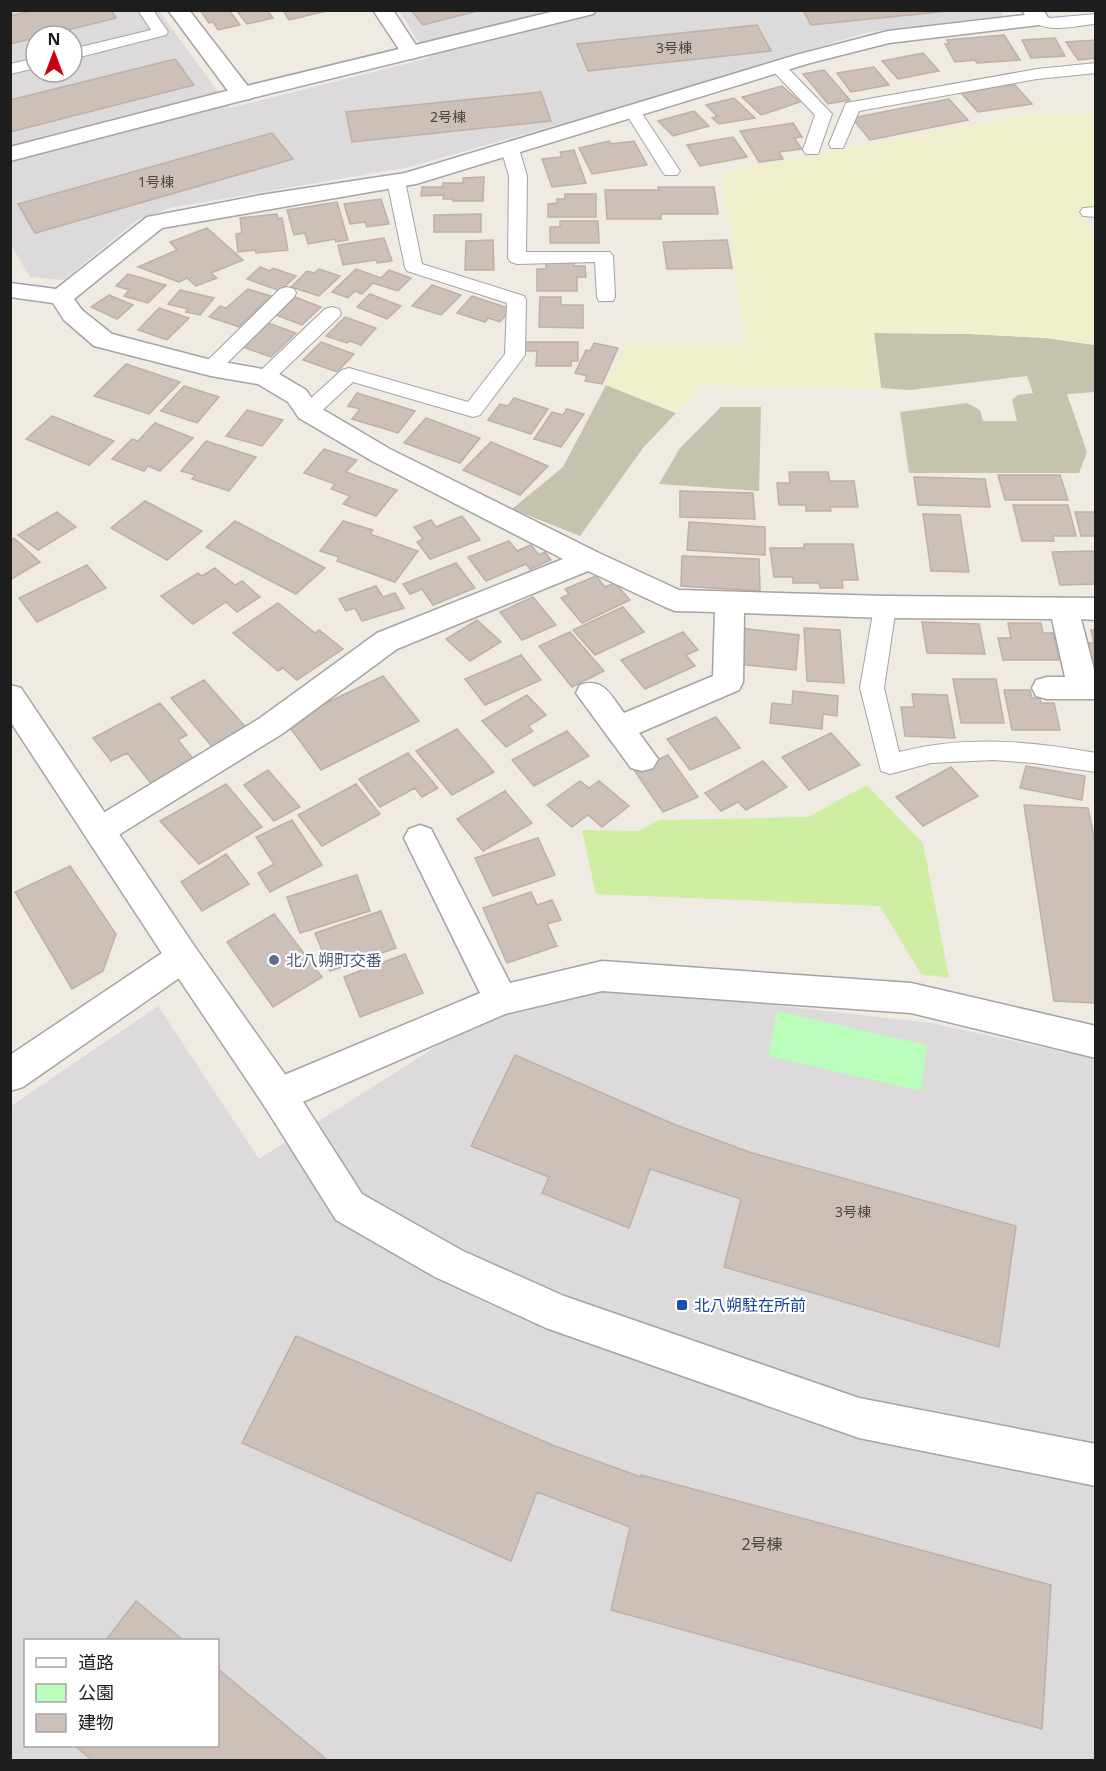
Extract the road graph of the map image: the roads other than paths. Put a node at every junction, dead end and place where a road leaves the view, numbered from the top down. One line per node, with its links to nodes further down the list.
1 (145, 10): 7 (lane)
2 (178, 10): 11 (street)
3 (383, 10): 8 (street)
4 (586, 10): 8 (street)
5 (1035, 15): 6 (lane); 9 (street)
6 (1095, 19)
7 (84, 51)
8 (411, 53): 11 (street)
9 (778, 67): 12 (street); 15 (lane)
10 (1095, 68): 13 (lane)
11 (242, 94): 16 (street)
12 (633, 112): 14 (street); 17 (lane)
13 (837, 144)
14 (510, 149): 18 (street); 22 (lane)
15 (812, 150)
16 (10, 154)
17 (671, 171)
18 (396, 181): 21 (street); 26 (lane)
19 (10, 290): 21 (street)
20 (287, 294): 24 (lane)
21 (61, 297): 24 (street)
22 (606, 297)
23 (332, 313): 25 (lane)
24 (211, 368): 25 (street)
25 (265, 377): 26 (street)
26 (308, 412): 27 (street)
27 (589, 560): 28 (street); 39 (street)
28 (730, 602): 29 (street); 36 (street)
29 (885, 606): 30 (street); 38 (lane)
30 (1064, 609): 31 (street); 33 (street)
31 (1095, 609)
32 (1047, 688): 33 (street)
33 (1089, 688)
34 (591, 693): 36 (street)
35 (10, 696): 39 (street)
36 (619, 728): 37 (street)
37 (642, 759)
38 (1095, 762)
39 (101, 830): 41 (street)
40 (420, 838): 42 (street)
41 (183, 957): 44 (street); 45 (street)
42 (501, 1000): 43 (street); 45 (street)
43 (1095, 1042)
44 (10, 1075)
45 (278, 1095): 46 (street)
46 (1095, 1465)

